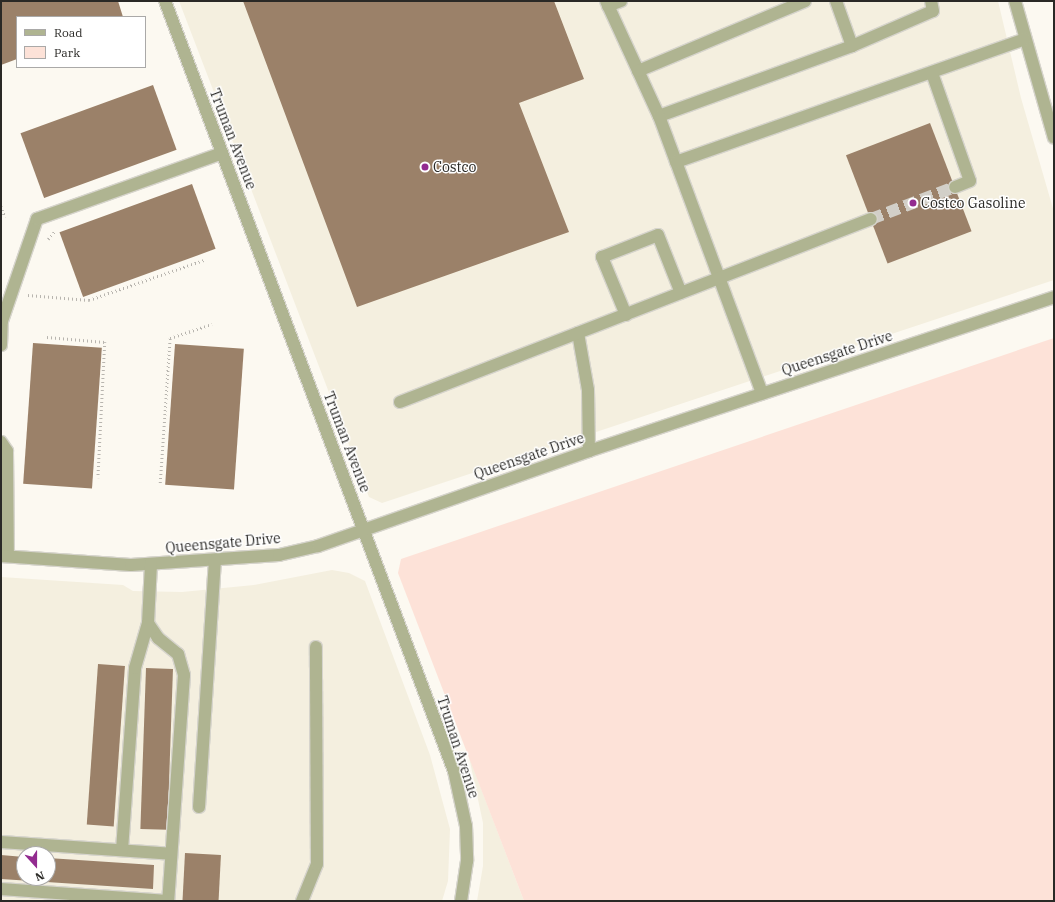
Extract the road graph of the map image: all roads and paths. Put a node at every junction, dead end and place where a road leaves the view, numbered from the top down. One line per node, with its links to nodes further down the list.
1 (165, 1): 14 (street, Truman Avenue)
2 (622, 1): 7 (street)
3 (805, 1): 10 (street)
4 (836, 1): 9 (street)
5 (931, 1): 9 (street)
6 (1015, 1): 8 (street)
7 (607, 4): 10 (street)
8 (1025, 39): 11 (street); 13 (street)
9 (852, 46): 12 (street)
10 (638, 71): 12 (street)
11 (932, 73): 15 (street); 16 (street)
12 (659, 116): 15 (street)
13 (1054, 138)
14 (222, 153): 31 (street); 38 (street, Truman Avenue)
15 (676, 162): 23 (street)
16 (955, 187)
17 (1, 206): 18 (path)
18 (5, 217)
19 (871, 219): 23 (street)
20 (61, 228): 21 (path)
21 (45, 243)
22 (204, 260): 25 (path)
23 (719, 278): 24 (street); 32 (street)
24 (681, 293): 27 (street); 27 (street)
25 (24, 294)
26 (1054, 297): 32 (street, Queensgate Drive)
27 (626, 314): 29 (street)
28 (212, 324): 37 (path)
29 (578, 333): 33 (street); 35 (street)
30 (47, 337): 36 (path)
31 (1, 345)
32 (762, 393): 35 (street, Queensgate Drive)
33 (400, 402)
34 (1, 442): 39 (street)
35 (589, 451): 38 (street, Queensgate Drive)
36 (98, 478)
37 (160, 483)
38 (363, 530): 40 (street, Queensgate Drive); 51 (street, Truman Avenue)
39 (5, 556): 41 (street, Queensgate Drive)
40 (215, 561): 41 (street, Queensgate Drive); 44 (street)
41 (152, 564): 42 (street)
42 (148, 623): 46 (street); 47 (street)
43 (316, 647): 50 (street)
44 (199, 807)
45 (1, 842): 46 (street)
46 (122, 850): 47 (street)
47 (171, 854): 49 (street)
48 (1, 890): 49 (street)
49 (168, 901)
50 (302, 901)
51 (461, 901)

